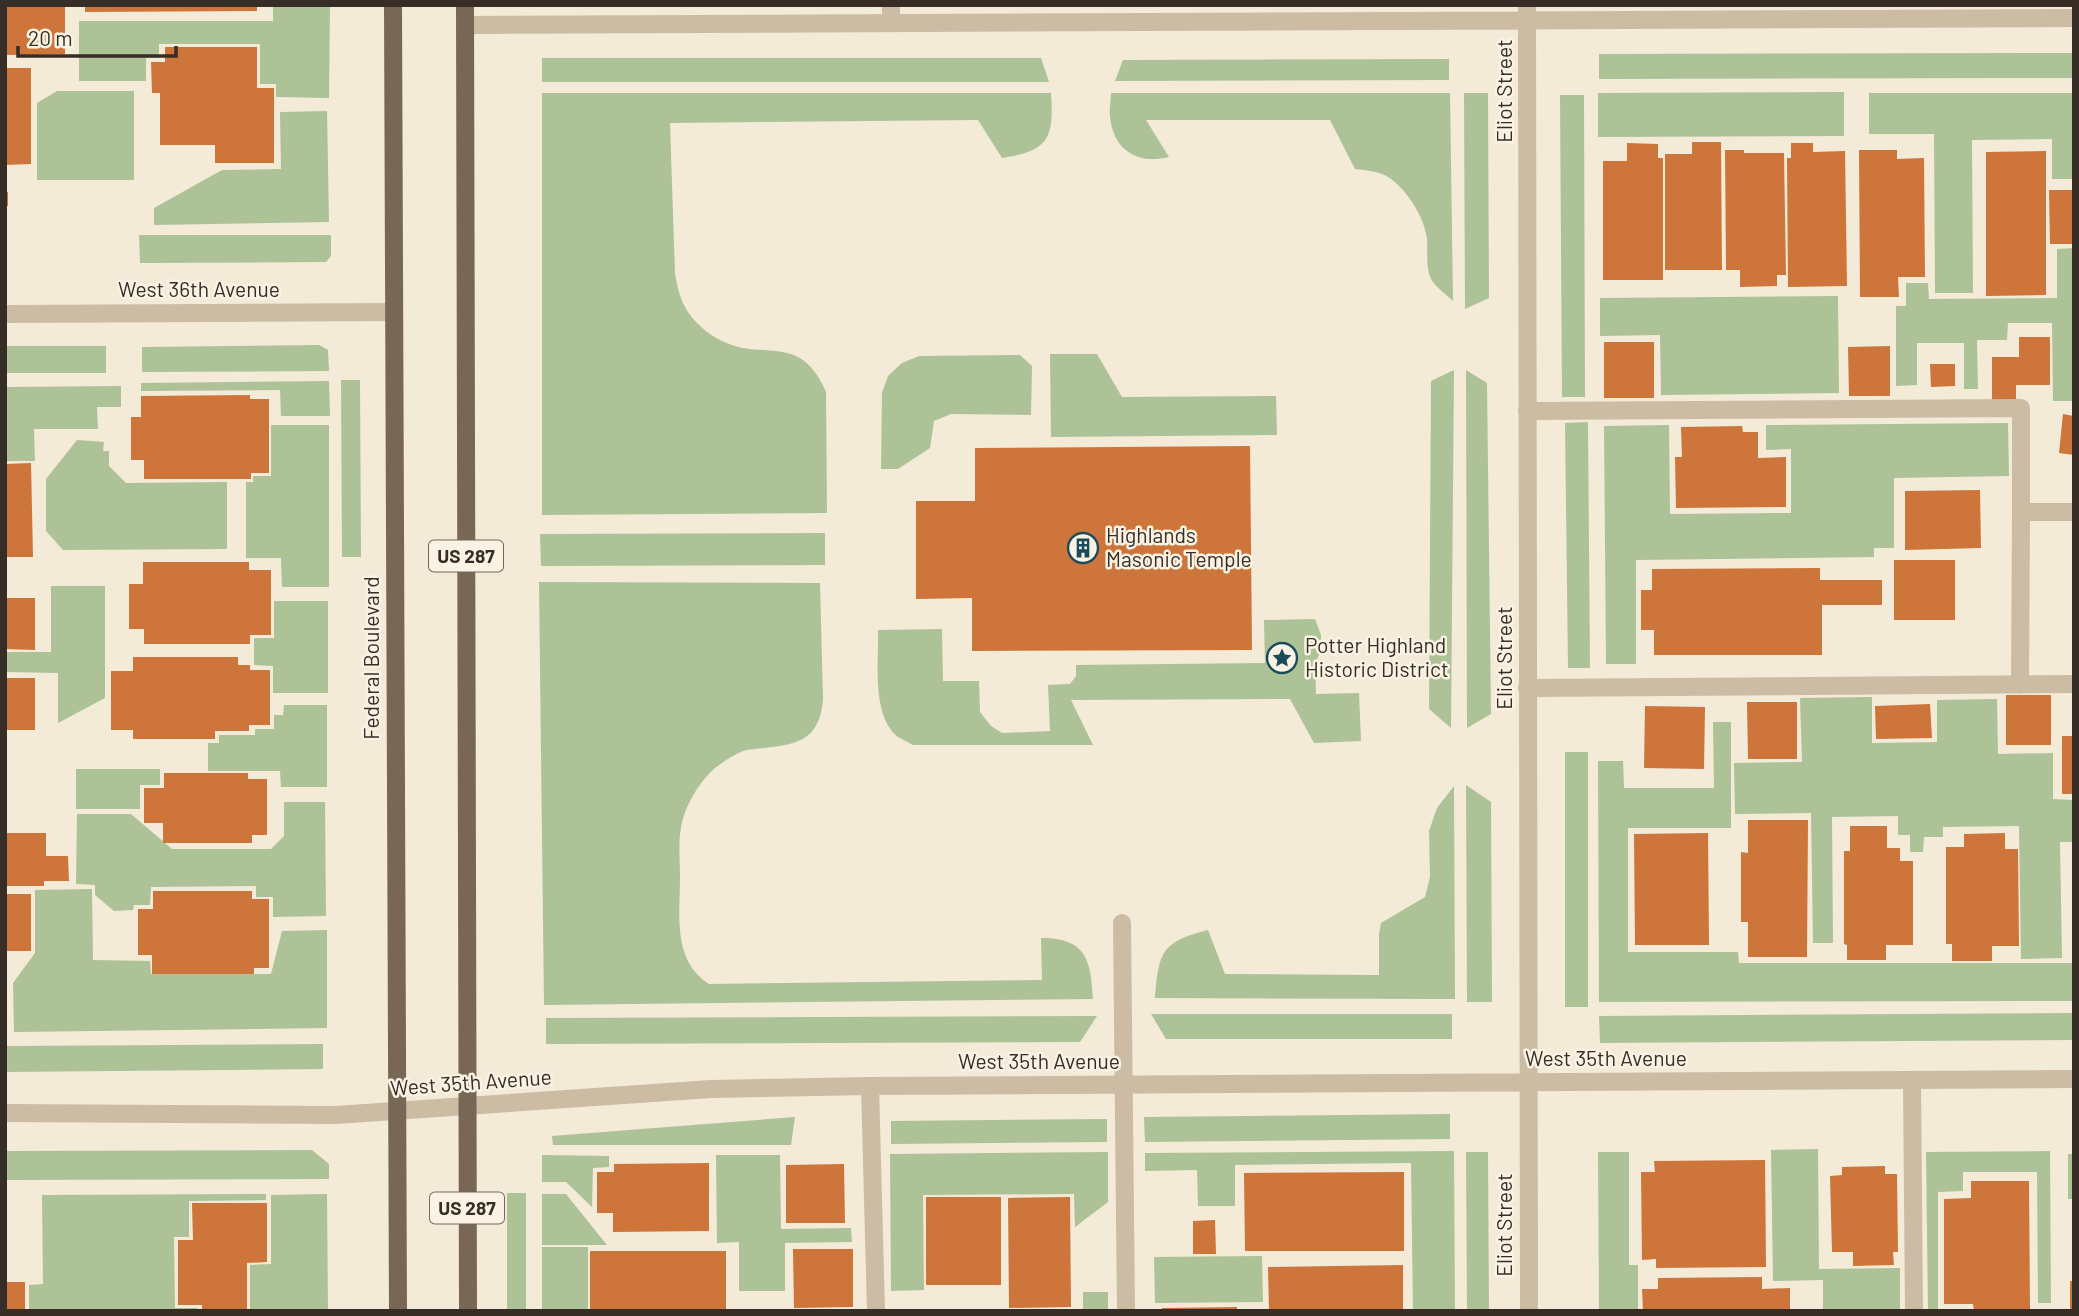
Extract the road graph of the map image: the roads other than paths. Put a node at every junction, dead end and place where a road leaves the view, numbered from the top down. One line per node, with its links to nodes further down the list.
1 (393, 5): 7 (main road, Federal Boulevard)
2 (465, 5): 6 (main road, US 287)
3 (1527, 13): 4 (street); 5 (street); 9 (street, Eliot Street)
4 (891, 14): 6 (street)
5 (2074, 18)
6 (465, 25): 21 (main road, US 287)
7 (394, 313): 8 (street, West 36th Avenue); 22 (main road, Federal Boulevard)
8 (5, 314)
9 (1527, 411): 10 (street); 14 (street, Eliot Street)
10 (2021, 512): 11 (street); 13 (street)
11 (2074, 512)
12 (2074, 684): 13 (street)
13 (2020, 685): 14 (street)
14 (1527, 688): 18 (street, Eliot Street)
15 (1122, 923): 19 (street)
16 (2074, 1079): 17 (street, West 35th Avenue)
17 (1912, 1080): 18 (street, West 35th Avenue); 29 (street)
18 (1529, 1082): 19 (street, West 35th Avenue); 28 (street, Eliot Street)
19 (1124, 1084): 20 (street, West 35th Avenue); 27 (street)
20 (870, 1086): 21 (street, West 35th Avenue); 26 (street)
21 (467, 1106): 22 (street, West 35th Avenue); 25 (main road, US 287)
22 (397, 1110): 23 (street, West 35th Avenue); 24 (main road, Federal Boulevard)
23 (5, 1113)
24 (398, 1311)
25 (468, 1311)
26 (876, 1311)
27 (1126, 1311)
28 (1528, 1311)
29 (1914, 1311)

